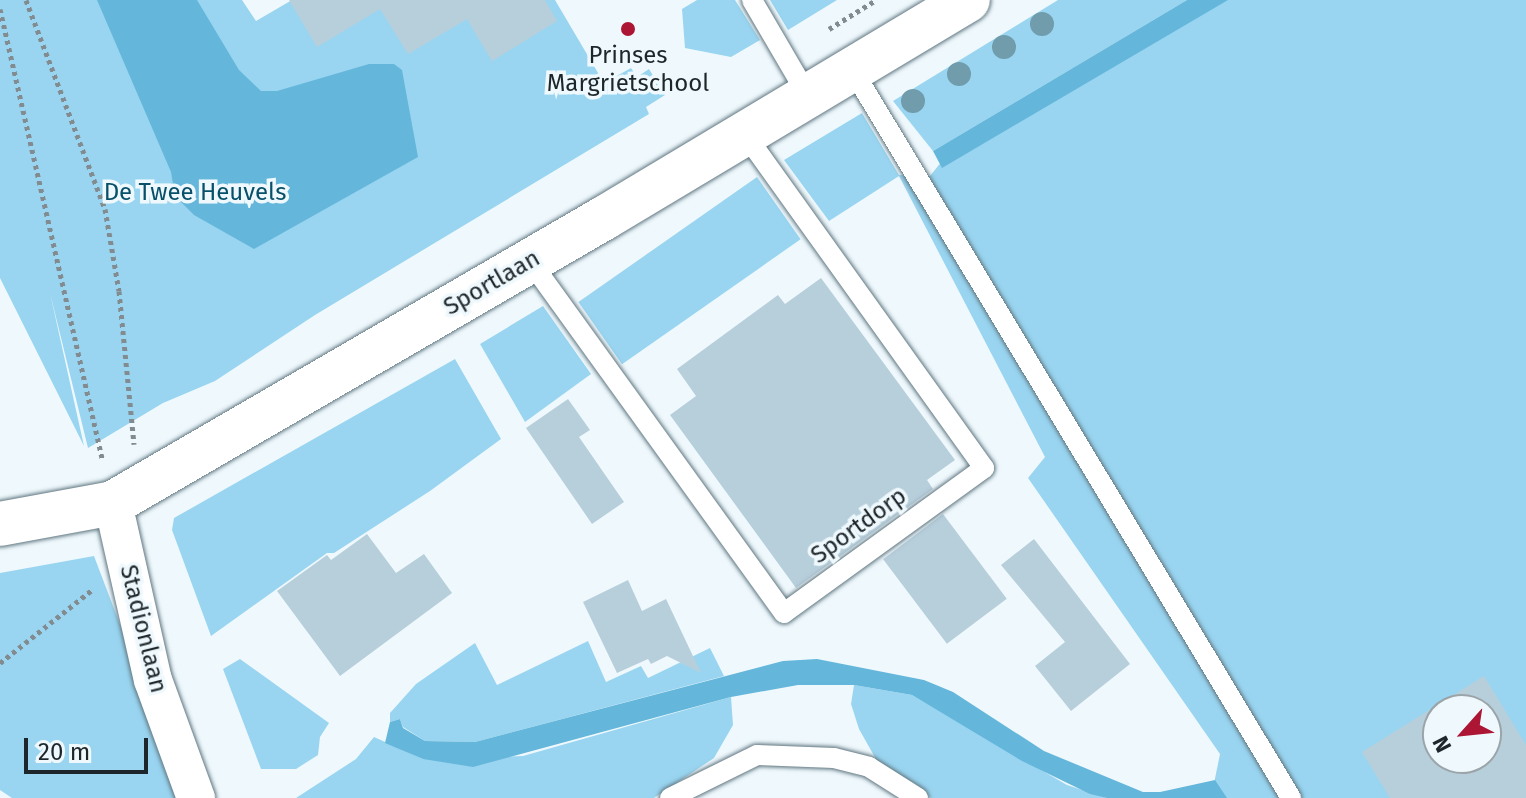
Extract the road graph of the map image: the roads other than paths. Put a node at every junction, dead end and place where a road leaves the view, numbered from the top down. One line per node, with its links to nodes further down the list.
1 (752, 0): 4 (lane)
2 (968, 0): 3 (street, Sportlaan)
3 (852, 69): 4 (street, Sportlaan); 12 (lane)
4 (808, 96): 5 (street, Sportlaan)
5 (745, 134): 6 (street, Sportlaan); 6 (lane, Sportdorp)
6 (530, 261): 7 (street, Sportlaan)
7 (131, 492): 8 (street, Sportlaan); 9 (street, Stadionlaan)
8 (0, 524)
9 (196, 798)
10 (670, 798): 11 (lane)
11 (918, 798)
12 (1291, 798)

